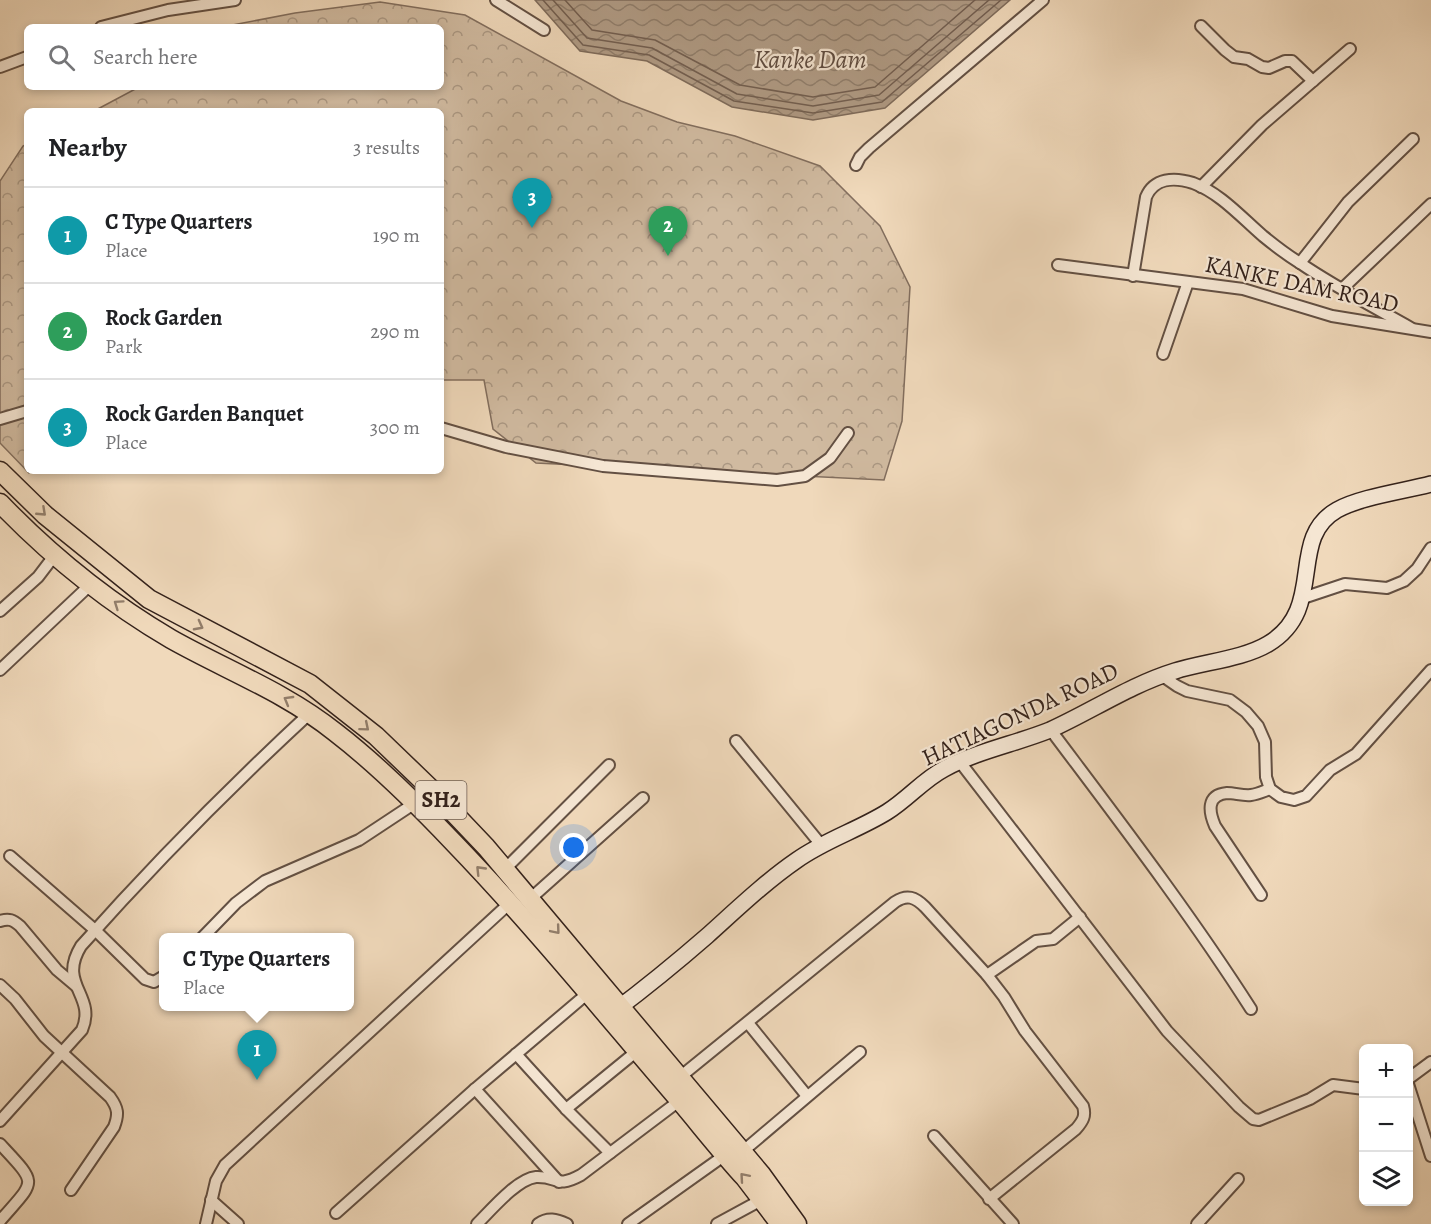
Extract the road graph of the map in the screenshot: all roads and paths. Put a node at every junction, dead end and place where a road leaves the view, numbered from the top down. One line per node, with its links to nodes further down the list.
1 (235, 0): 4 (street)
2 (496, 0): 6 (street)
3 (1043, 0): 12 (street)
4 (113, 24)
5 (1201, 26): 10 (street)
6 (544, 30)
7 (1350, 49): 10 (street)
8 (24, 58): 9 (street)
9 (0, 67)
10 (1313, 81): 13 (street)
11 (1413, 139): 15 (street)
12 (856, 165)
13 (1201, 187): 15 (street); 17 (street)
14 (1431, 204): 19 (street)
15 (1300, 263): 19 (street)
16 (1058, 265): 17 (street, KANKE DAM ROAD)
17 (1133, 276): 18 (street, KANKE DAM ROAD)
18 (1188, 282): 20 (street, KANKE DAM ROAD); 22 (street)
19 (1343, 288): 20 (street)
20 (1411, 328): 21 (street, KANKE DAM ROAD)
21 (1431, 332)
22 (1162, 354)
23 (24, 412): 24 (street)
24 (0, 419)
25 (444, 429): 26 (street)
26 (848, 433)
27 (0, 471): 48 (main road, SH2, one-way to 48)
28 (1431, 484): 33 (street, HATIAGONDA ROAD)
29 (1, 505): 31 (main road, SH2)
30 (1431, 548): 33 (street)
31 (54, 556): 32 (main road, SH2); 34 (street)
32 (90, 585): 35 (street); 38 (main road, SH2, one-way to 32)
33 (1303, 598): 37 (street, HATIAGONDA ROAD)
34 (0, 611)
35 (0, 670)
36 (1431, 670): 43 (street)
37 (1161, 675): 39 (street, HATIAGONDA ROAD); 43 (street)
38 (310, 713): 45 (main road, SH2); 53 (street)
39 (1050, 729): 41 (street, HATIAGONDA ROAD); 60 (street)
40 (736, 741): 46 (street)
41 (960, 762): 46 (street, HATIAGONDA ROAD); 51 (street)
42 (609, 765): 48 (street)
43 (1270, 789): 49 (street)
44 (643, 798): 50 (street)
45 (415, 802): 50 (main road, SH2, one-way to 45); 54 (street)
46 (822, 846): 61 (street, HATIAGONDA ROAD)
47 (10, 856): 53 (street)
48 (505, 869): 50 (main road, SH2)
49 (1261, 895)
50 (521, 897): 59 (main road, SH2); 61 (main road, SH2, one-way to 61); 87 (street)
51 (1080, 917): 55 (street); 70 (street)
52 (0, 921): 58 (street)
53 (95, 930): 56 (street); 58 (street)
54 (207, 933)
55 (987, 975): 62 (street); 86 (street)
56 (159, 979)
57 (0, 985): 65 (street)
58 (77, 987): 65 (street)
59 (588, 993): 61 (main road, SH2); 66 (street)
60 (1251, 1009)
61 (614, 1012): 63 (main road, SH2); 69 (main road, SH2)
62 (748, 1023): 69 (street); 72 (street)
63 (637, 1051): 74 (main road, SH2); 75 (street)
64 (860, 1052): 72 (street)
65 (63, 1053): 76 (street); 84 (street)
66 (516, 1054): 71 (street); 75 (street)
67 (1431, 1062): 68 (street)
68 (1413, 1075)
69 (680, 1077): 80 (main road, SH2)
70 (1359, 1088)
71 (475, 1089): 83 (street); 88 (street)
72 (807, 1096): 80 (street)
73 (1412, 1098): 81 (street)
74 (679, 1101): 79 (street); 80 (main road, SH2)
75 (566, 1109): 79 (street)
76 (0, 1121)
77 (934, 1136): 86 (street)
78 (0, 1144): 89 (street)
79 (610, 1153): 83 (street)
80 (733, 1154): 85 (main road, SH2, one-way to 80); 95 (street); 98 (main road, SH2)
81 (1431, 1156)
82 (1238, 1179): 100 (street)
83 (559, 1182): 92 (street)
84 (71, 1190)
85 (763, 1199): 96 (street); 97 (main road, SH2)
86 (989, 1199): 99 (street)
87 (211, 1200): 90 (street); 91 (street)
88 (336, 1213)
89 (0, 1221)
90 (206, 1224)
91 (238, 1224)
92 (477, 1224)
93 (538, 1224): 94 (street)
94 (567, 1224)
95 (628, 1224)
96 (717, 1224)
97 (780, 1224)
98 (797, 1224)
99 (1013, 1224)
100 (1197, 1224)

